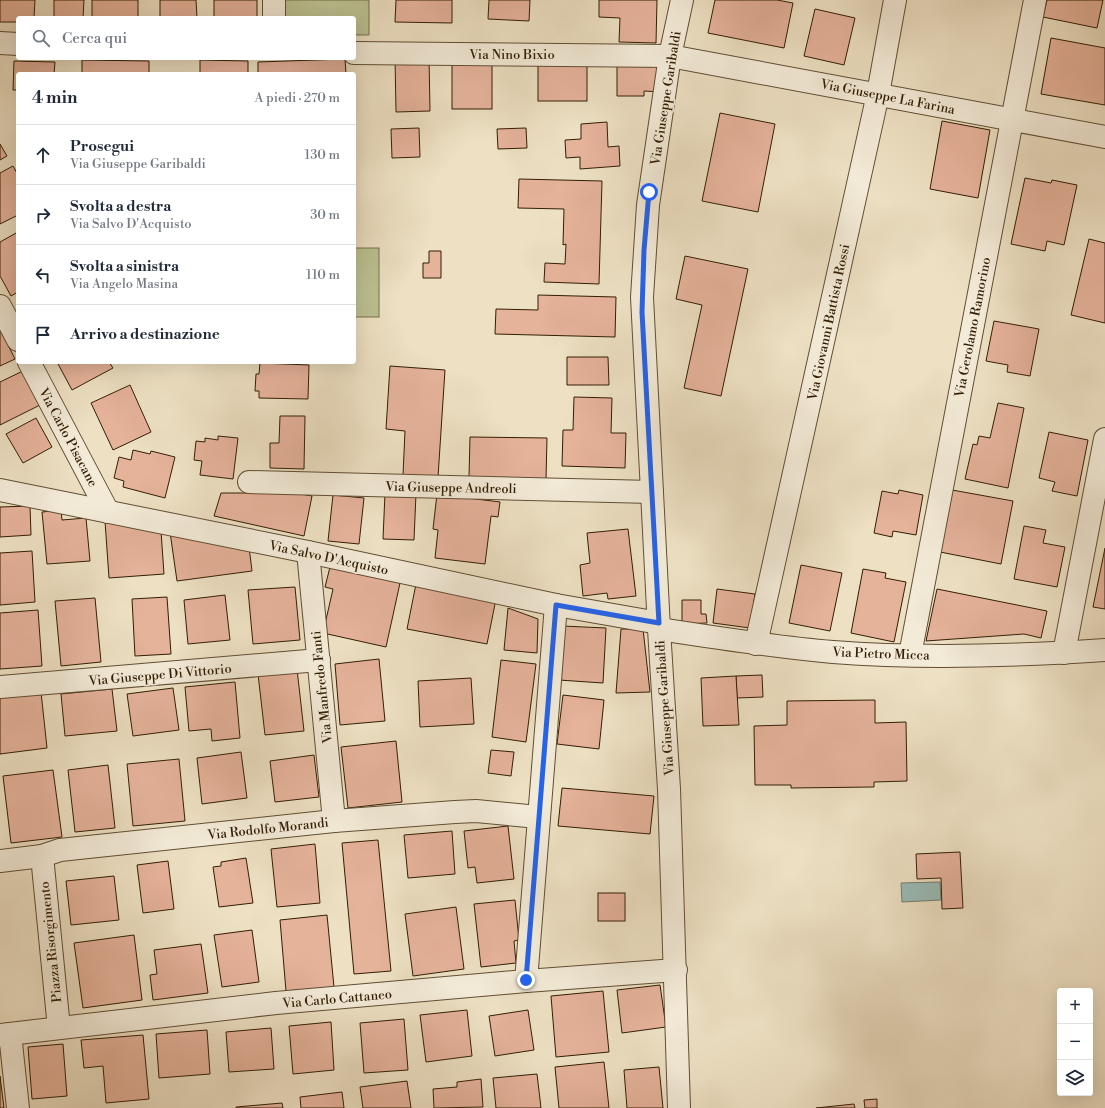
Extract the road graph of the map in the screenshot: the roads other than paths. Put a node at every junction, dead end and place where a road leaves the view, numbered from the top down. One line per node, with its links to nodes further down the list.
1 (274, 0): 5 (street)
2 (682, 0): 9 (street, Via Giuseppe Garibaldi)
3 (895, 0): 10 (street, Via Giovanni Battista Rossi)
4 (1035, 0): 11 (street, Via Gerolamo Ramorino)
5 (274, 16)
6 (0, 43): 7 (street)
7 (16, 44)
8 (356, 53): 9 (street, Via Nino Bixio)
9 (670, 56): 10 (street, Via Giuseppe La Farina); 19 (street, Via Giuseppe Garibaldi)
10 (878, 94): 11 (street, Via Giuseppe La Farina); 24 (street, Via Giovanni Battista Rossi)
11 (1011, 119): 12 (street, Via Giuseppe La Farina); 27 (street, Via Gerolamo Ramorino)
12 (1105, 137)
13 (0, 306): 14 (street)
14 (16, 336)
15 (30, 364): 20 (street, Via Carlo Pisacane)
16 (1105, 439): 26 (street)
17 (249, 482): 19 (street, Via Giuseppe Andreoli)
18 (0, 490): 20 (street, Via Salvo D'Acquisto)
19 (652, 492): 23 (street, Via Giuseppe Garibaldi)
20 (108, 512): 21 (street, Via Salvo D'Acquisto)
21 (308, 552): 22 (street, Via Salvo D'Acquisto); 28 (street, Via Manfredo Fanti)
22 (556, 605): 23 (street, Via Salvo D'Acquisto); 30 (street)
23 (659, 626): 24 (street, Via Pietro Micca); 34 (street, Via Giuseppe Garibaldi)
24 (756, 644): 27 (street, Via Pietro Micca)
25 (1105, 650): 26 (street, Via Pietro Micca)
26 (1064, 653): 27 (street, Via Pietro Micca)
27 (910, 655)
28 (319, 660): 29 (street, Via Giuseppe Di Vittorio); 31 (street, Via Manfredo Fanti)
29 (0, 688)
30 (538, 817): 31 (street, Via Rodolfo Morandi); 35 (street)
31 (334, 821): 32 (street, Via Rodolfo Morandi)
32 (42, 856): 33 (street, Via Rodolfo Morandi); 36 (street, Piazza Risorgimento)
33 (0, 861)
34 (676, 970): 35 (street, Via Carlo Cattaneo); 39 (street, Via Giuseppe Garibaldi)
35 (526, 980): 36 (street, Via Carlo Cattaneo)
36 (59, 1028): 37 (street, Via Carlo Cattaneo)
37 (5, 1034): 38 (street)
38 (18, 1108)
39 (679, 1108)

